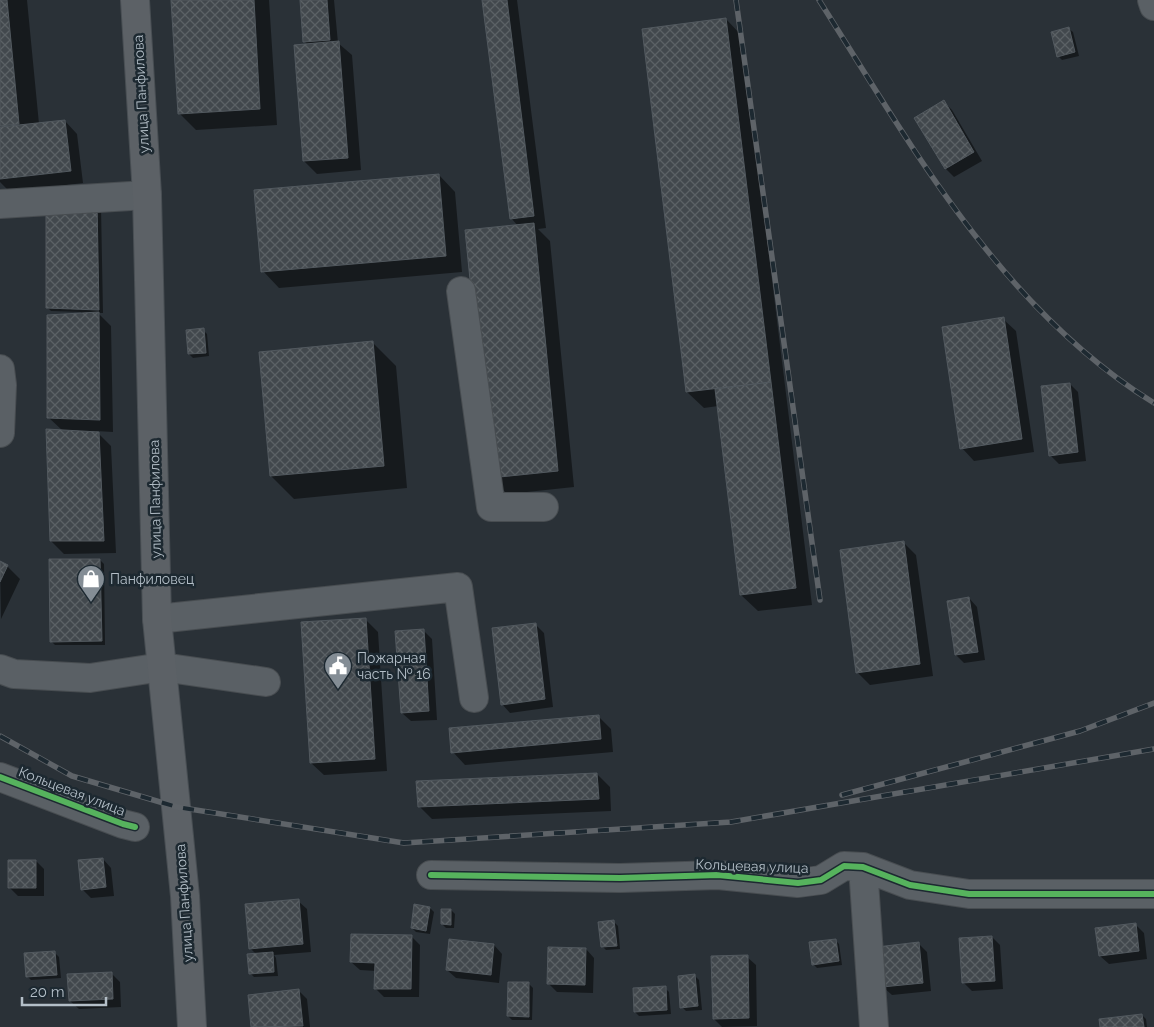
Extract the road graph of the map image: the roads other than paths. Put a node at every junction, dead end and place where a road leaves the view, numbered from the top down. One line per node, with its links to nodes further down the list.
1 (135, 0): 4 (main road, улица Панфилова)
2 (1152, 0): 3 (street)
3 (1154, 6)
4 (147, 195): 5 (street); 10 (main road, улица Панфилова)
5 (0, 204)
6 (461, 291): 9 (street)
7 (0, 369): 8 (street)
8 (0, 433)
9 (544, 507)
10 (157, 619): 11 (main road, улица Панфилова); 14 (street)
11 (162, 667): 12 (street); 13 (street); 20 (main road, улица Панфилова)
12 (0, 669)
13 (266, 682)
14 (474, 698)
15 (0, 777): 16 (street, Кольцевая улица)
16 (135, 826)
17 (863, 867): 18 (street, Кольцевая улица); 19 (street, Кольцевая улица); 21 (street)
18 (430, 876)
19 (1154, 894)
20 (192, 1027)
21 (874, 1027)

